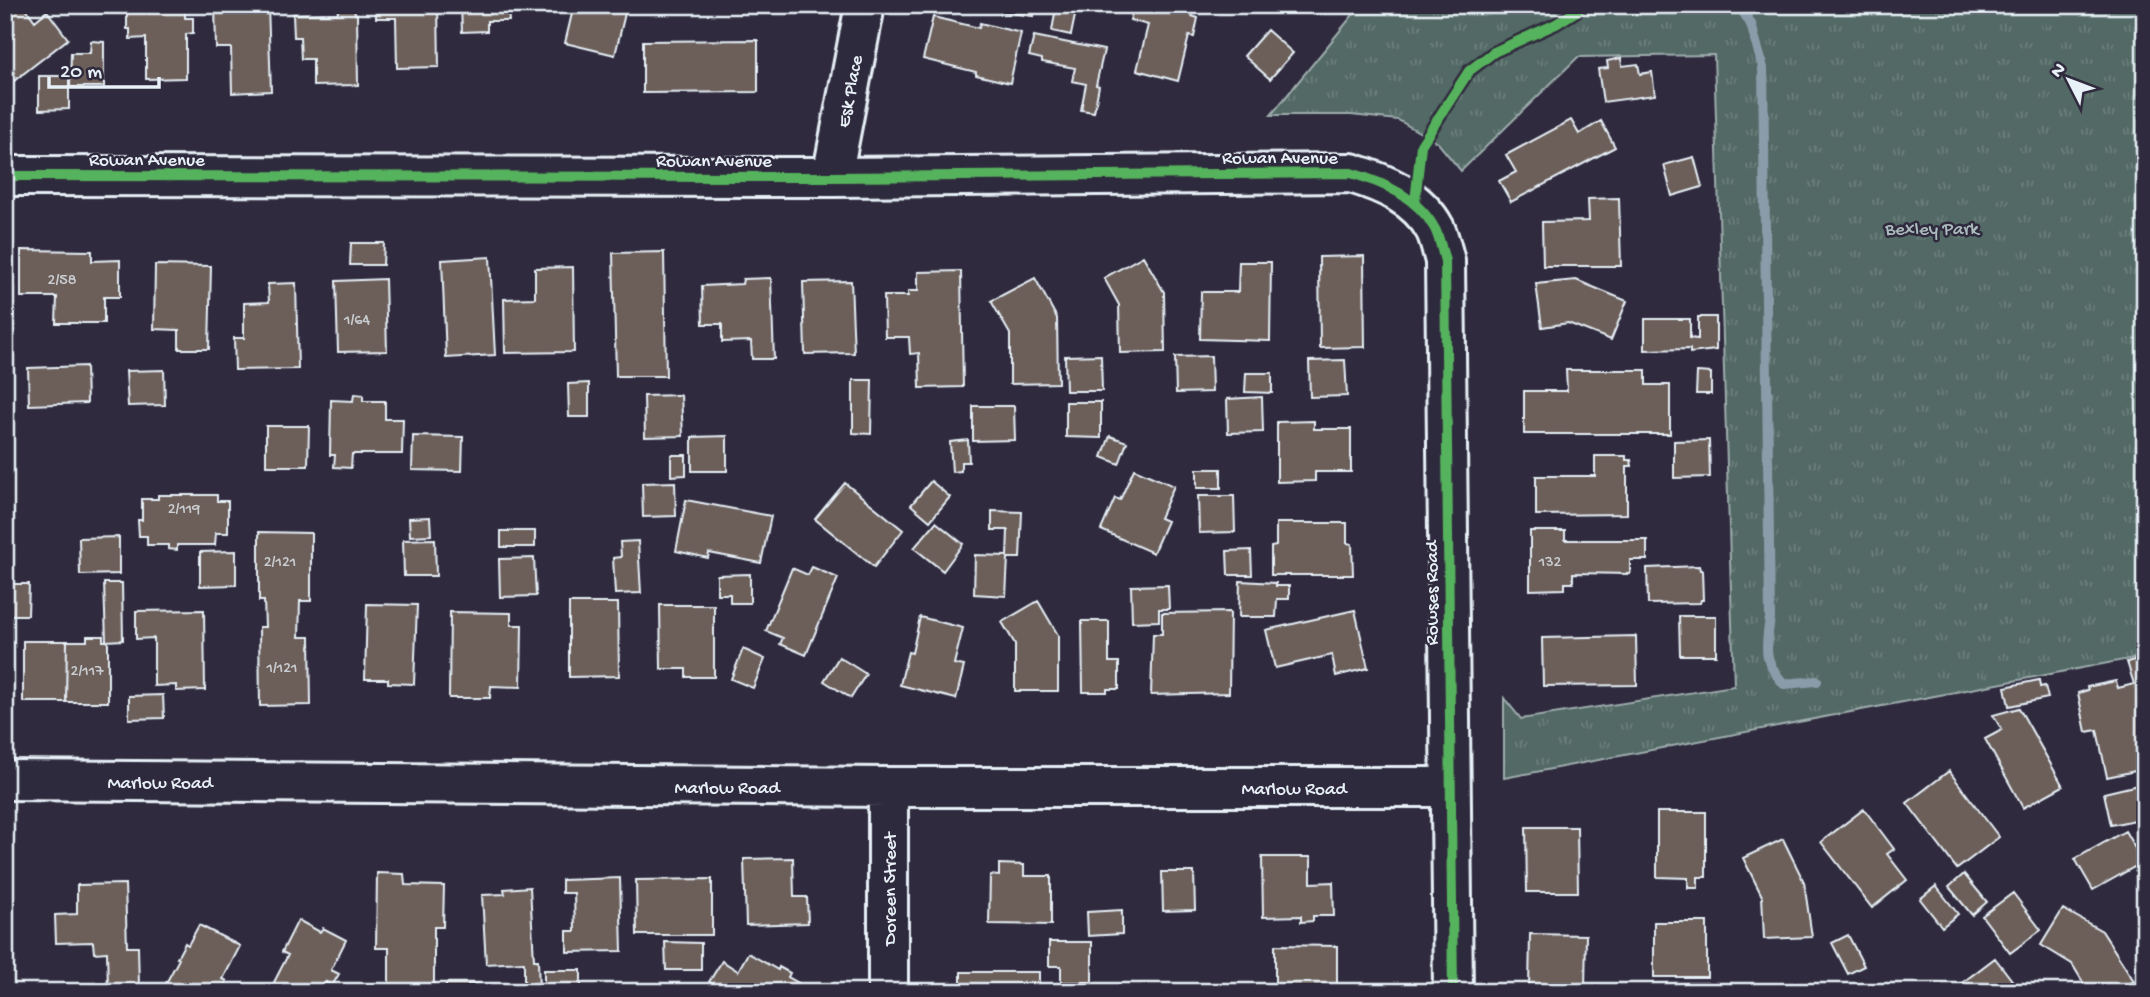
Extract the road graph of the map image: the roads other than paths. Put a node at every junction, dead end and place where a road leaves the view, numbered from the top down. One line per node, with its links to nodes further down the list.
1 (865, 5): 3 (street, Esk Place)
2 (5, 176): 3 (street, Rowan Avenue)
3 (832, 177): 4 (street, Rowan Avenue)
4 (1415, 202): 7 (street, Rowses Road)
5 (5, 780): 6 (street, Marlow Road)
6 (888, 787): 7 (street, Marlow Road); 8 (street, Doreen Street)
7 (1449, 787): 9 (street, Rowses Road)
8 (888, 992)
9 (1453, 992)

